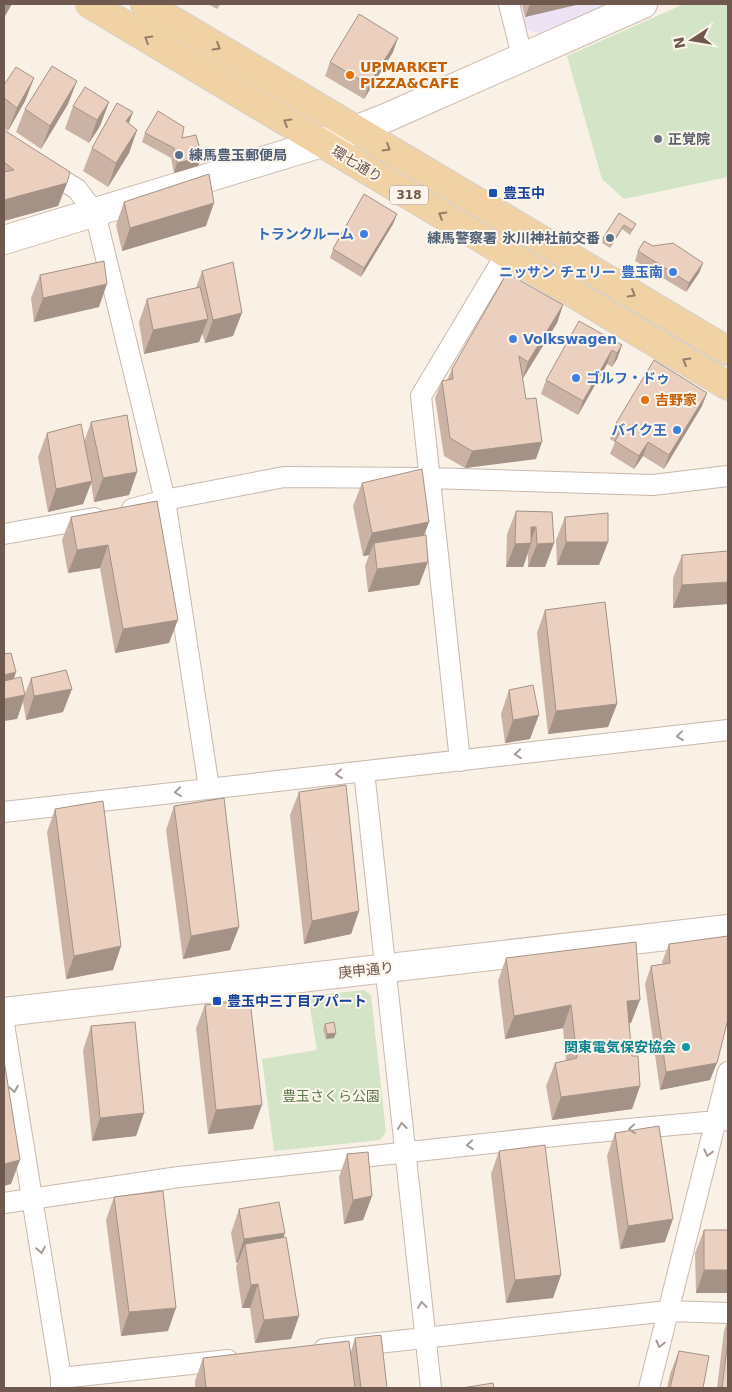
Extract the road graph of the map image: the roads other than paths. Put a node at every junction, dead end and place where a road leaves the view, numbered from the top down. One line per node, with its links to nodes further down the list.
1 (90, 4): 7 (main road, 環七通り / 318, one-way to 1)
2 (145, 4): 6 (main road, 環七通り / 318, one-way to 6)
3 (509, 4): 5 (street)
4 (643, 4): 5 (main road)
5 (522, 56): 6 (main road)
6 (356, 130): 7 (main road); 12 (main road, 環七通り / 318, one-way to 12)
7 (322, 143): 9 (main road); 11 (main road, 環七通り / 318, one-way to 7)
8 (4, 145): 9 (street)
9 (95, 213): 10 (main road); 16 (street)
10 (4, 240)
11 (506, 254): 13 (main road, 環七通り / 318, one-way to 11); 15 (street)
12 (728, 352)
13 (728, 386)
14 (728, 476): 15 (street)
15 (430, 478): 16 (street); 19 (street)
16 (165, 500): 17 (street); 21 (street)
17 (4, 534)
18 (728, 730): 19 (street, one-way to 19)
19 (460, 760): 20 (street)
20 (364, 771): 21 (street, one-way to 21); 24 (street)
21 (209, 788): 22 (street, one-way to 22)
22 (4, 812)
23 (728, 929): 24 (main road, 庚申通り)
24 (384, 969): 25 (main road, 庚申通り); 29 (street, one-way to 24)
25 (4, 1012)
26 (4, 1024): 30 (street, one-way to 30)
27 (728, 1072): 28 (street)
28 (722, 1121): 29 (street, one-way to 29); 32 (street, one-way to 32)
29 (405, 1153): 30 (street); 34 (street, one-way to 29)
30 (32, 1197): 31 (street); 37 (street, one-way to 37)
31 (4, 1203)
32 (668, 1311): 33 (street); 34 (street); 39 (street, one-way to 39)
33 (728, 1313)
34 (425, 1338): 35 (street); 38 (street)
35 (309, 1351)
36 (251, 1357): 37 (street)
37 (61, 1383)
38 (431, 1388)
39 (649, 1388)

